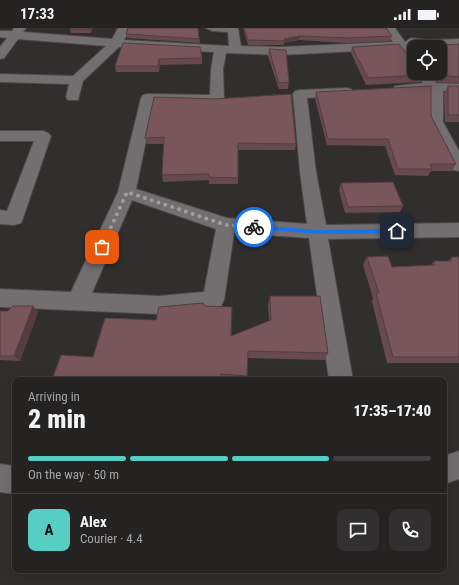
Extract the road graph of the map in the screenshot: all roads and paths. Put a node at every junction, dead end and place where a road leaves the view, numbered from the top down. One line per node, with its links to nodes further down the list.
1 (124, 28): 6 (street)
2 (212, 28): 9 (street)
3 (389, 28): 7 (street)
4 (17, 31): 5 (street); 6 (street); 11 (street)
5 (0, 34)
6 (116, 43): 9 (street); 13 (street)
7 (400, 43): 8 (street); 9 (street); 10 (street)
8 (459, 43)
9 (228, 49): 24 (street)
10 (407, 52)
11 (0, 55)
12 (0, 78): 13 (street)
13 (76, 80): 21 (street)
14 (427, 80): 15 (street)
15 (432, 87): 16 (street); 17 (street); 23 (street)
16 (459, 88)
17 (386, 89)
18 (362, 91): 19 (street)
19 (300, 94): 20 (street); 28 (street)
20 (285, 95)
21 (73, 98)
22 (0, 136): 25 (street)
23 (459, 166)
24 (127, 192): 26 (street); 30 (street)
25 (0, 217)
26 (226, 225): 28 (street); 30 (street)
27 (459, 230): 28 (street)
28 (319, 232): 31 (street)
29 (0, 298): 30 (street)
30 (77, 302)
31 (341, 377)
32 (459, 465): 33 (street)
33 (447, 469)
34 (0, 478): 35 (street)
35 (12, 480)

